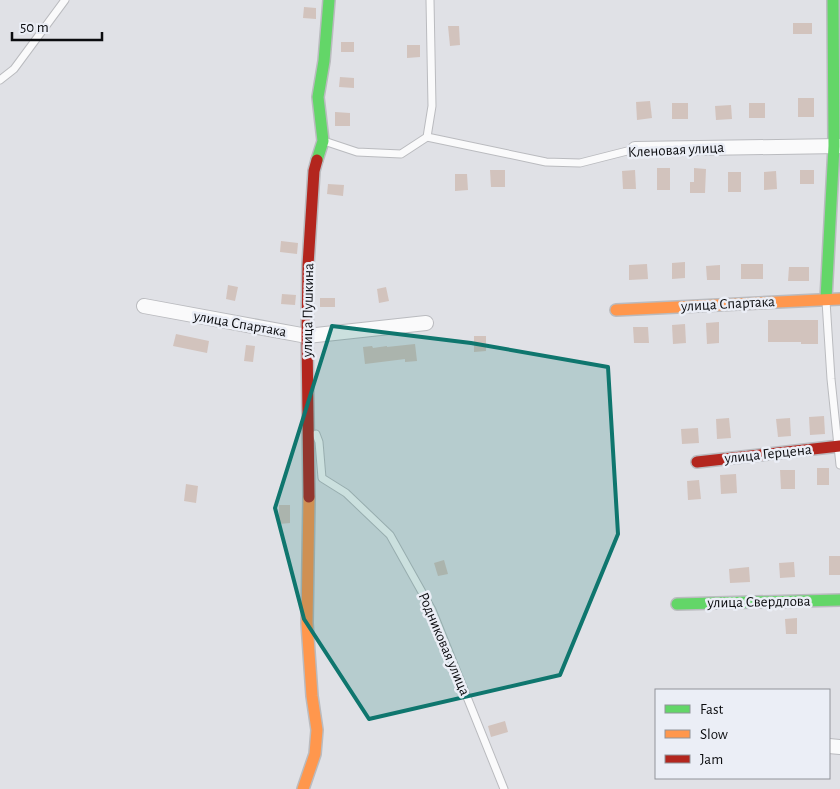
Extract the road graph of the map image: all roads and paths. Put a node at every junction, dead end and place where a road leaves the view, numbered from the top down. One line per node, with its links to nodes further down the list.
1 (65, 0): 5 (lane)
2 (329, 0): 7 (street, улица Пушкина)
3 (430, 0): 6 (lane)
4 (833, 0): 8 (street)
5 (0, 80)
6 (427, 137): 7 (lane); 9 (lane, Кленовая улица)
7 (323, 141): 15 (street, улица Пушкина)
8 (837, 146): 9 (street, Кленовая улица); 11 (street)
9 (635, 149)
10 (840, 299): 11 (street, улица Спартака)
11 (826, 300): 13 (street, улица Спартака); 17 (lane)
12 (144, 306): 15 (street, улица Спартака)
13 (616, 310)
14 (426, 323): 15 (street, улица Спартака)
15 (307, 336): 16 (street, улица Пушкина)
16 (308, 414): 22 (street, улица Пушкина); 23 (lane, Родниковая улица)
17 (839, 446): 18 (street, улица Герцена); 19 (lane)
18 (697, 462)
19 (840, 465)
20 (840, 600): 21 (street, улица Свердлова)
21 (677, 604)
22 (304, 789)
23 (504, 789)

